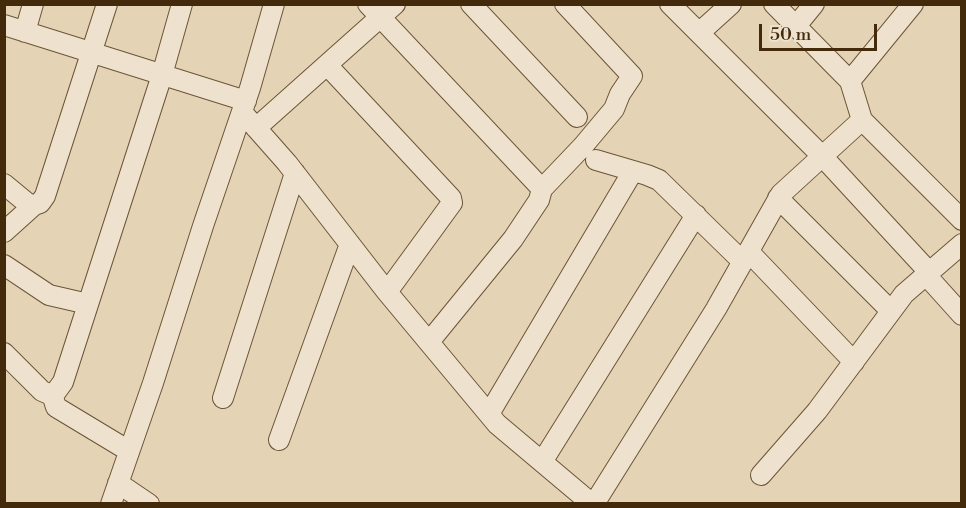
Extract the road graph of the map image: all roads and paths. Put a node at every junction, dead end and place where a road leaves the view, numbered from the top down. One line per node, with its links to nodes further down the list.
1 (33, 4): 15 (street)
2 (107, 4): 17 (street)
3 (182, 4): 19 (street)
4 (274, 4): 21 (street)
5 (471, 4): 22 (street)
6 (565, 4): 30 (street)
7 (670, 4): 16 (street)
8 (730, 4): 16 (street)
9 (774, 4): 14 (street)
10 (814, 4): 14 (street)
11 (914, 4): 20 (street)
12 (381, 9): 18 (street); 30 (street)
13 (4, 25): 15 (street)
14 (796, 26): 20 (street)
15 (25, 32): 17 (street)
16 (699, 33): 25 (street)
17 (92, 53): 19 (street); 32 (street)
18 (327, 65): 24 (street); 41 (street)
19 (162, 75): 21 (street); 42 (street)
20 (850, 81): 23 (street)
21 (244, 107): 24 (street); 52 (street)
22 (577, 117)
23 (862, 120): 25 (street); 34 (street)
24 (256, 128): 28 (street)
25 (822, 156): 31 (street); 40 (street)
26 (596, 160): 27 (street)
27 (633, 171): 33 (street); 50 (street)
28 (295, 173): 36 (street); 49 (street)
29 (4, 184): 32 (street)
30 (542, 189): 45 (street)
31 (778, 198): 38 (street); 43 (street)
32 (34, 205): 35 (street)
33 (696, 215): 38 (street); 53 (street)
34 (962, 220)
35 (4, 232)
36 (350, 244): 41 (street); 51 (street)
37 (962, 244): 40 (street)
38 (746, 257): 47 (street); 59 (street)
39 (4, 265): 42 (street)
40 (927, 274): 43 (street); 44 (street)
41 (387, 292): 45 (street)
42 (88, 304): 48 (street)
43 (891, 312): 47 (street)
44 (962, 315)
45 (429, 342): 50 (street)
46 (4, 353): 48 (street)
47 (854, 362): 54 (street)
48 (50, 394): 52 (street)
49 (223, 398)
50 (489, 414): 53 (street)
51 (279, 440)
52 (129, 451): 55 (street)
53 (542, 462): 56 (street)
54 (760, 475)
55 (118, 483): 57 (street); 58 (street)
56 (568, 495): 59 (street)
57 (111, 504)
58 (149, 504)
59 (593, 504)

